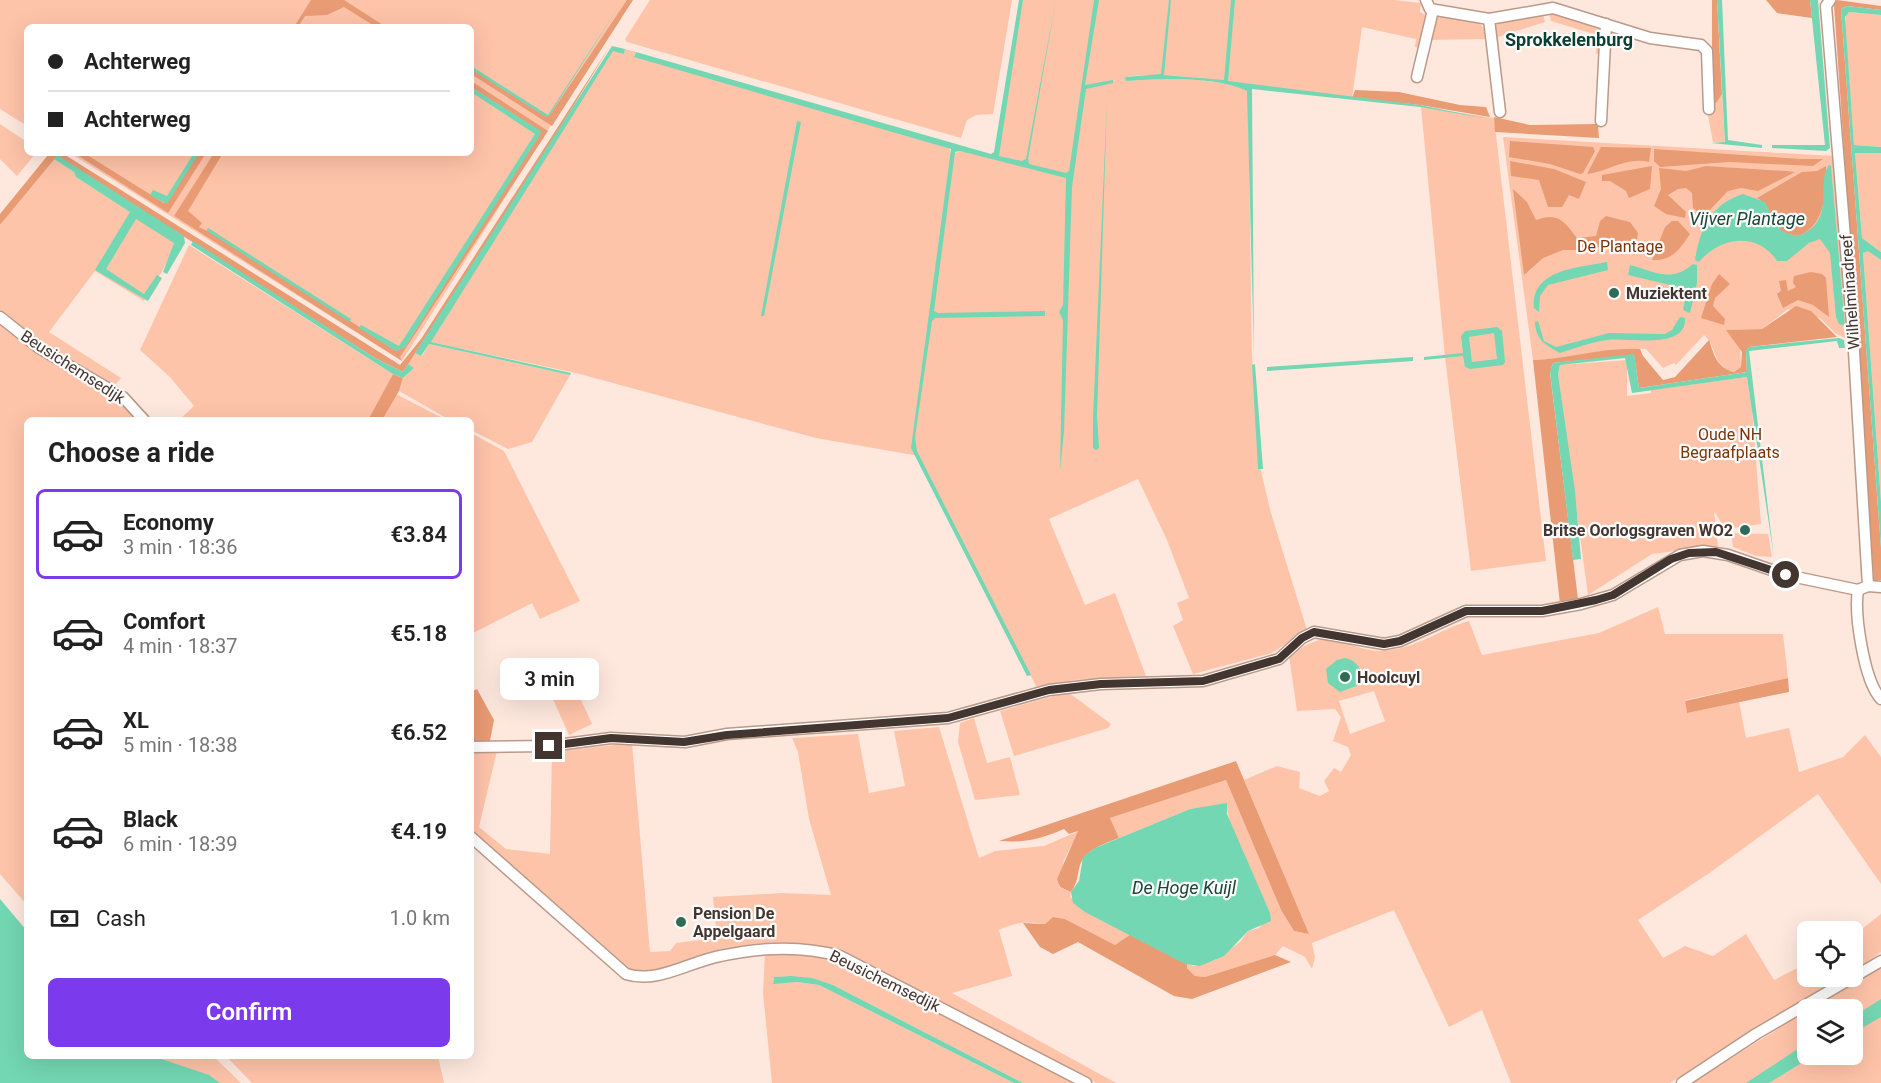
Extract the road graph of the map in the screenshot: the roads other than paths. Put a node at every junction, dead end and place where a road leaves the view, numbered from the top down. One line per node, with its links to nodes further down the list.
1 (1426, 0): 3 (street)
2 (1830, 0): 13 (street, Wilhelminadreef)
3 (1433, 10): 4 (street); 6 (street)
4 (1489, 19): 5 (street); 8 (street)
5 (1606, 24): 7 (street); 9 (street)
6 (1418, 77)
7 (1709, 109)
8 (1500, 112)
9 (1601, 121)
10 (0, 317): 11 (street, Beusichemsedijk)
11 (141, 417)
12 (1881, 587): 13 (street)
13 (1863, 588): 14 (street, Wilhelminadreef); 15 (street)
14 (1881, 699)
15 (474, 747)
16 (474, 840): 18 (street, Beusichemsedijk)
17 (1881, 961): 19 (street)
18 (1086, 1083)
19 (1682, 1083)

